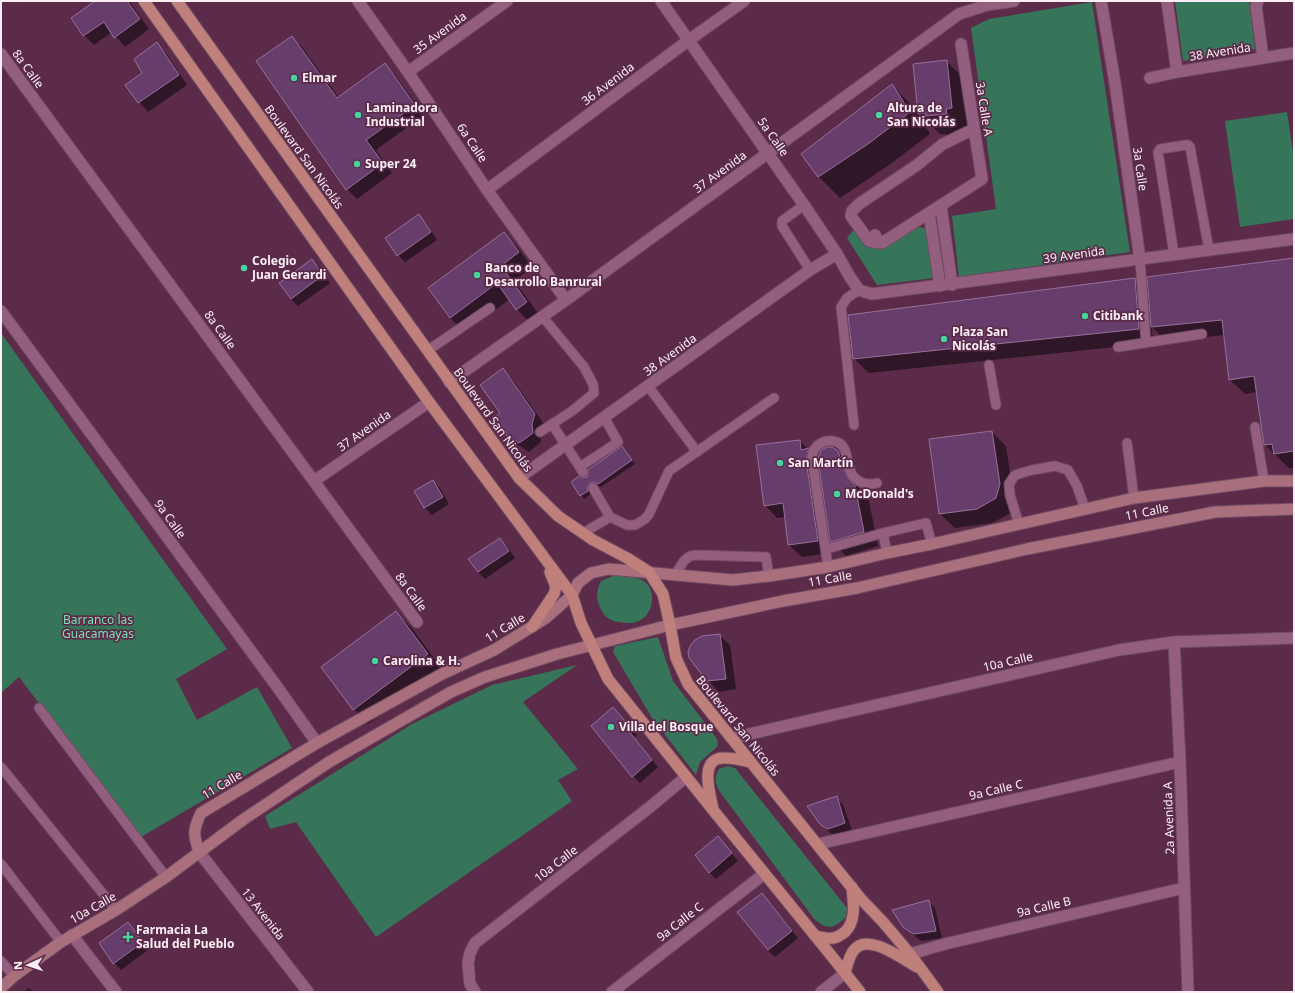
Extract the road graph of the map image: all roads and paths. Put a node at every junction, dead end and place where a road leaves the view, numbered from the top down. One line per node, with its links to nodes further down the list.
1 (144, 1): 46 (main road)
2 (177, 1): 41 (main road, Boulevard San Nicolás)
3 (358, 1): 16 (street, 6a Calle)
4 (507, 1): 16 (street, 35 Avenida)
5 (662, 1): 11 (street, 5a Calle)
6 (744, 1): 11 (street, 36 Avenida)
7 (1014, 1): 20 (street, 37 Avenida)
8 (1101, 1): 29 (street, 3a Calle)
9 (1167, 1): 17 (street)
10 (1258, 1): 15 (street)
11 (689, 40): 20 (street, 5a Calle); 21 (street, 36 Avenida)
12 (961, 44): 19 (street, 3a Calle A)
13 (1294, 53): 15 (street, 38 Avenida)
14 (1, 54): 57 (street, 8a Calle)
15 (1263, 58): 17 (street, 38 Avenida)
16 (408, 72): 21 (street, 6a Calle)
17 (1177, 72): 18 (street, 38 Avenida)
18 (1150, 78)
19 (974, 129): 23 (street, 3a Calle A); 24 (street)
20 (768, 153): 22 (street, 5a Calle); 34 (street, 37 Avenida)
21 (488, 190): 34 (street, 6a Calle)
22 (804, 205): 27 (street, 5a Calle); 30 (lane)
23 (941, 206): 24 (street); 31 (street)
24 (929, 213): 32 (street)
25 (1294, 239): 26 (street, 39 Avenida)
26 (1209, 250): 28 (street, 39 Avenida); 28 (lane)
27 (836, 254): 30 (street, 38 Avenida); 33 (street, 5a Calle)
28 (1174, 254): 29 (street, 39 Avenida)
29 (1140, 259): 31 (street, 39 Avenida); 39 (lane, 3a Calle)
30 (810, 270): 44 (street, 38 Avenida)
31 (952, 284): 32 (street, 39 Avenida)
32 (940, 286): 33 (street, 39 Avenida)
33 (859, 290): 50 (lane)
34 (566, 300): 37 (street, 37 Avenida)
35 (490, 308): 41 (lane)
36 (1, 311): 86 (street, 9a Calle)
37 (542, 316): 43 (street, 37 Avenida); 49 (lane)
38 (1202, 334): 39 (lane)
39 (1146, 342): 40 (lane)
40 (1118, 347)
41 (427, 351): 43 (main road, Boulevard San Nicolás)
42 (989, 365): 47 (lane)
43 (449, 382): 56 (main road, Boulevard San Nicolás)
44 (648, 386): 48 (street, 38 Avenida); 55 (lane)
45 (774, 398): 55 (lane)
46 (429, 402): 57 (street, 37 Avenida); 71 (main road)
47 (996, 405)
48 (604, 417): 54 (street, 38 Avenida); 54 (lane)
49 (552, 424): 52 (lane); 54 (lane)
50 (854, 425)
51 (1255, 427): 58 (lane)
52 (540, 432)
53 (1127, 443): 62 (lane)
54 (566, 444): 56 (street, 38 Avenida)
55 (697, 452): 65 (lane)
56 (519, 478): 67 (main road, Boulevard San Nicolás)
57 (314, 481): 78 (street, 8a Calle)
58 (1264, 481): 59 (main road, 11 Calle); 62 (main road, 11 Calle)
59 (1294, 481)
60 (877, 483): 70 (lane)
61 (593, 488): 65 (lane)
62 (1134, 498): 63 (main road, 11 Calle)
63 (1085, 509): 66 (main road, 11 Calle); 66 (lane)
64 (1294, 510): 79 (main road, 11 Calle)
65 (610, 517): 67 (lane)
66 (1018, 524): 69 (main road, 11 Calle)
67 (583, 533): 74 (main road, Boulevard San Nicolás)
68 (883, 533): 69 (lane); 70 (lane); 72 (lane)
69 (932, 544): 72 (main road, 11 Calle)
70 (826, 549): 73 (lane)
71 (540, 552): 77 (main road); 80 (main road)
72 (887, 553): 73 (main road, 11 Calle)
73 (828, 567): 76 (main road, 11 Calle)
74 (649, 572): 75 (main road, 11 Calle); 77 (main road, 11 Calle); 79 (main road, Boulevard San Nicolás)
75 (676, 575): 76 (main road, 11 Calle); 76 (lane)
76 (768, 576)
77 (572, 594): 80 (main road, 11 Calle); 83 (main road)
78 (417, 622)
79 (670, 624): 83 (main road, 11 Calle); 85 (main road, Boulevard San Nicolás)
80 (532, 627): 86 (main road, 11 Calle)
81 (1294, 638): 82 (street, 10a Calle)
82 (1174, 642): 85 (street, 10a Calle); 88 (street, 2a Avenida A)
83 (592, 646): 90 (main road); 93 (main road, 11 Calle)
84 (39, 708): 96 (lane)
85 (732, 738): 87 (main road, Boulevard San Nicolás)
86 (317, 743): 93 (main road, 11 Calle)
87 (750, 762): 91 (main road); 92 (main road, Boulevard San Nicolás)
88 (1180, 762): 92 (street, 9a Calle C); 98 (street, 2a Avenida A)
89 (1, 767): 99 (lane)
90 (686, 777): 91 (main road); 109 (street, 10a Calle)
91 (713, 810): 95 (main road)
92 (818, 844): 97 (main road, Boulevard San Nicolás)
93 (199, 852): 96 (main road, 10a Calle); 111 (street, 13 Avenida)
94 (1, 864): 102 (lane)
95 (764, 874): 101 (main road); 112 (street, 9a Calle C)
96 (166, 877): 99 (main road, 10a Calle)
97 (852, 887): 101 (main road); 103 (main road, Boulevard San Nicolás)
98 (1184, 888): 103 (street, 9a Calle B); 116 (street, 2a Avenida A)
99 (116, 910): 100 (main road, 10a Calle)
100 (72, 935): 102 (main road, 10a Calle); 110 (street)
101 (815, 936): 106 (main road)
102 (61, 942): 107 (main road, 10a Calle)
103 (910, 954): 105 (main road, Boulevard San Nicolás)
104 (1, 960): 107 (lane)
105 (921, 970): 106 (main road); 115 (main road, Boulevard San Nicolás)
106 (845, 973): 113 (street); 114 (main road)
107 (14, 976): 108 (main road, 10a Calle)
108 (1, 988)
109 (473, 988)
110 (116, 992)
111 (308, 992)
112 (612, 992)
113 (821, 992)
114 (860, 992)
115 (938, 992)
116 (1188, 992)

